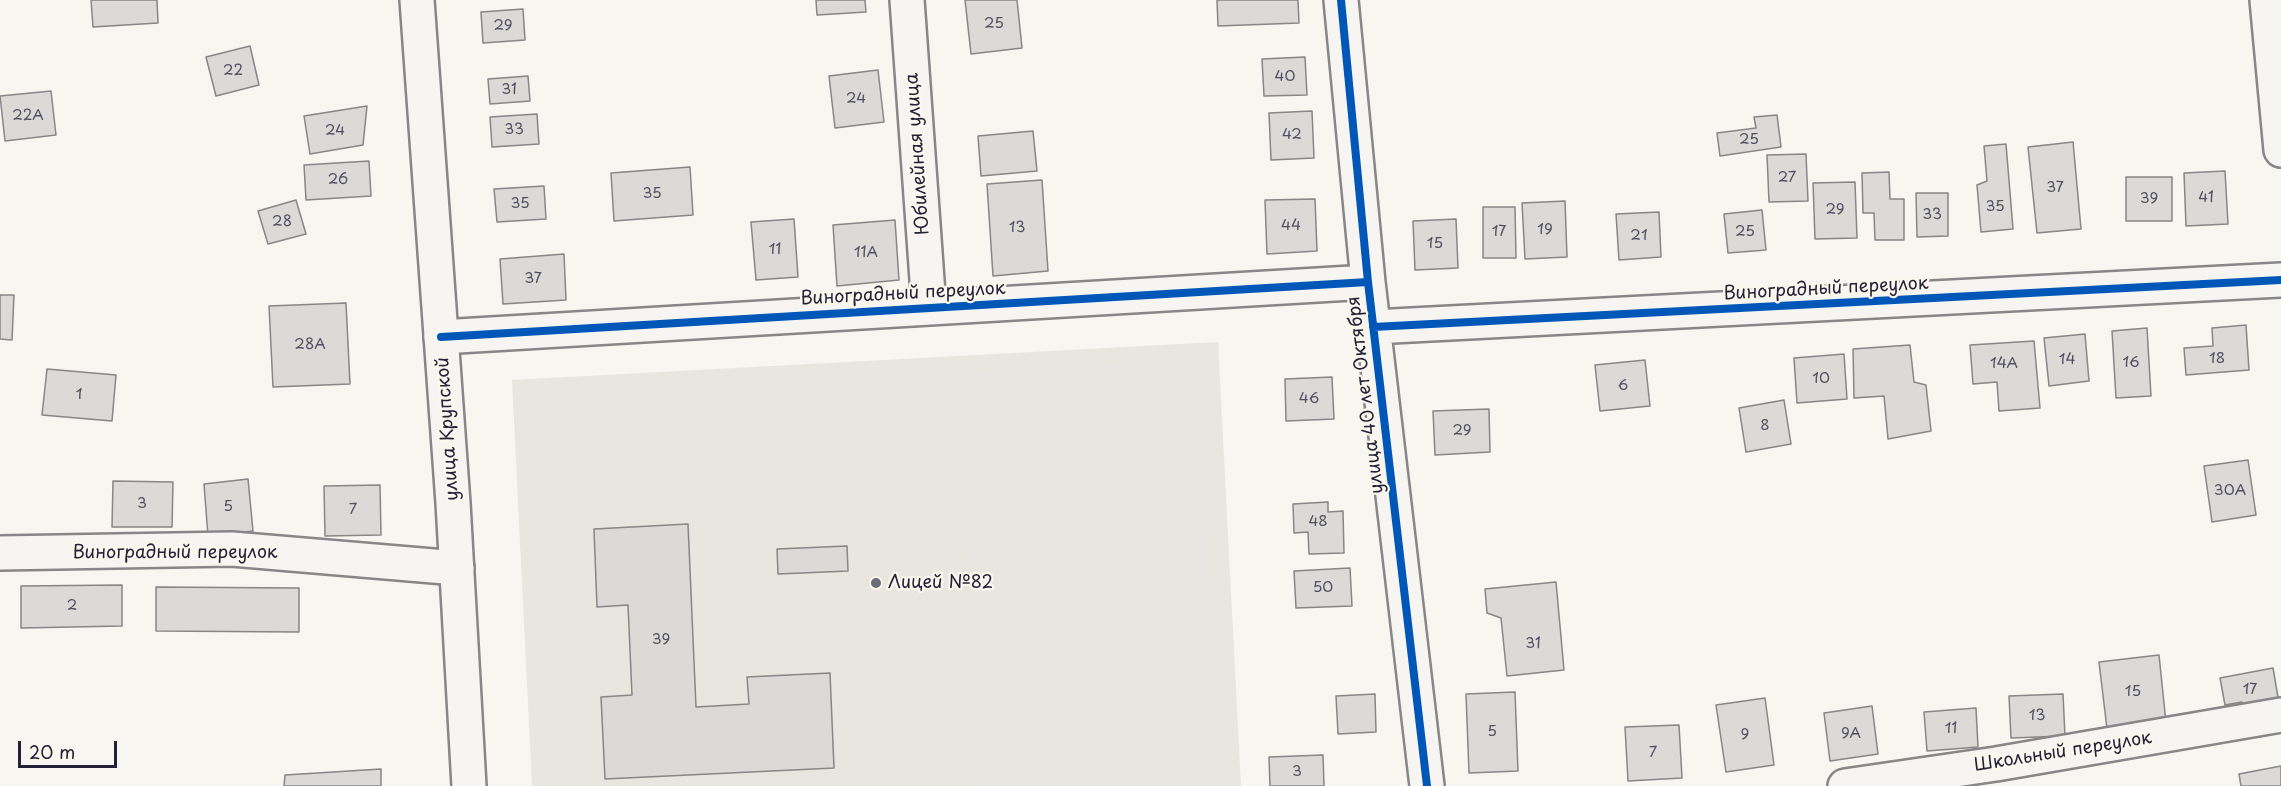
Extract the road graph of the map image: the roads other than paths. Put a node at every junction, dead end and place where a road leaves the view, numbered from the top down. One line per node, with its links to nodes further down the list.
1 (417, 0): 10 (street, улица Крупской)
2 (908, 0): 8 (street, Юбилейная улица)
3 (1341, 0): 7 (street, улица 40 лет Октября)
4 (2267, 0): 5 (street)
5 (2281, 150)
6 (2281, 280): 9 (street, Виноградный переулок)
7 (1368, 282): 8 (street, Виноградный переулок); 9 (street, улица 40 лет Октября)
8 (929, 308): 10 (street, Виноградный переулок)
9 (1373, 327): 16 (street, улица 40 лет Октября)
10 (441, 337): 12 (street, улица Крупской)
11 (0, 553): 12 (street, Виноградный переулок)
12 (457, 568): 15 (street, улица Крупской)
13 (2281, 715): 14 (street, Школьный переулок)
14 (1997, 775): 17 (street, Школьный переулок)
15 (469, 786)
16 (1426, 786)
17 (1845, 786)

